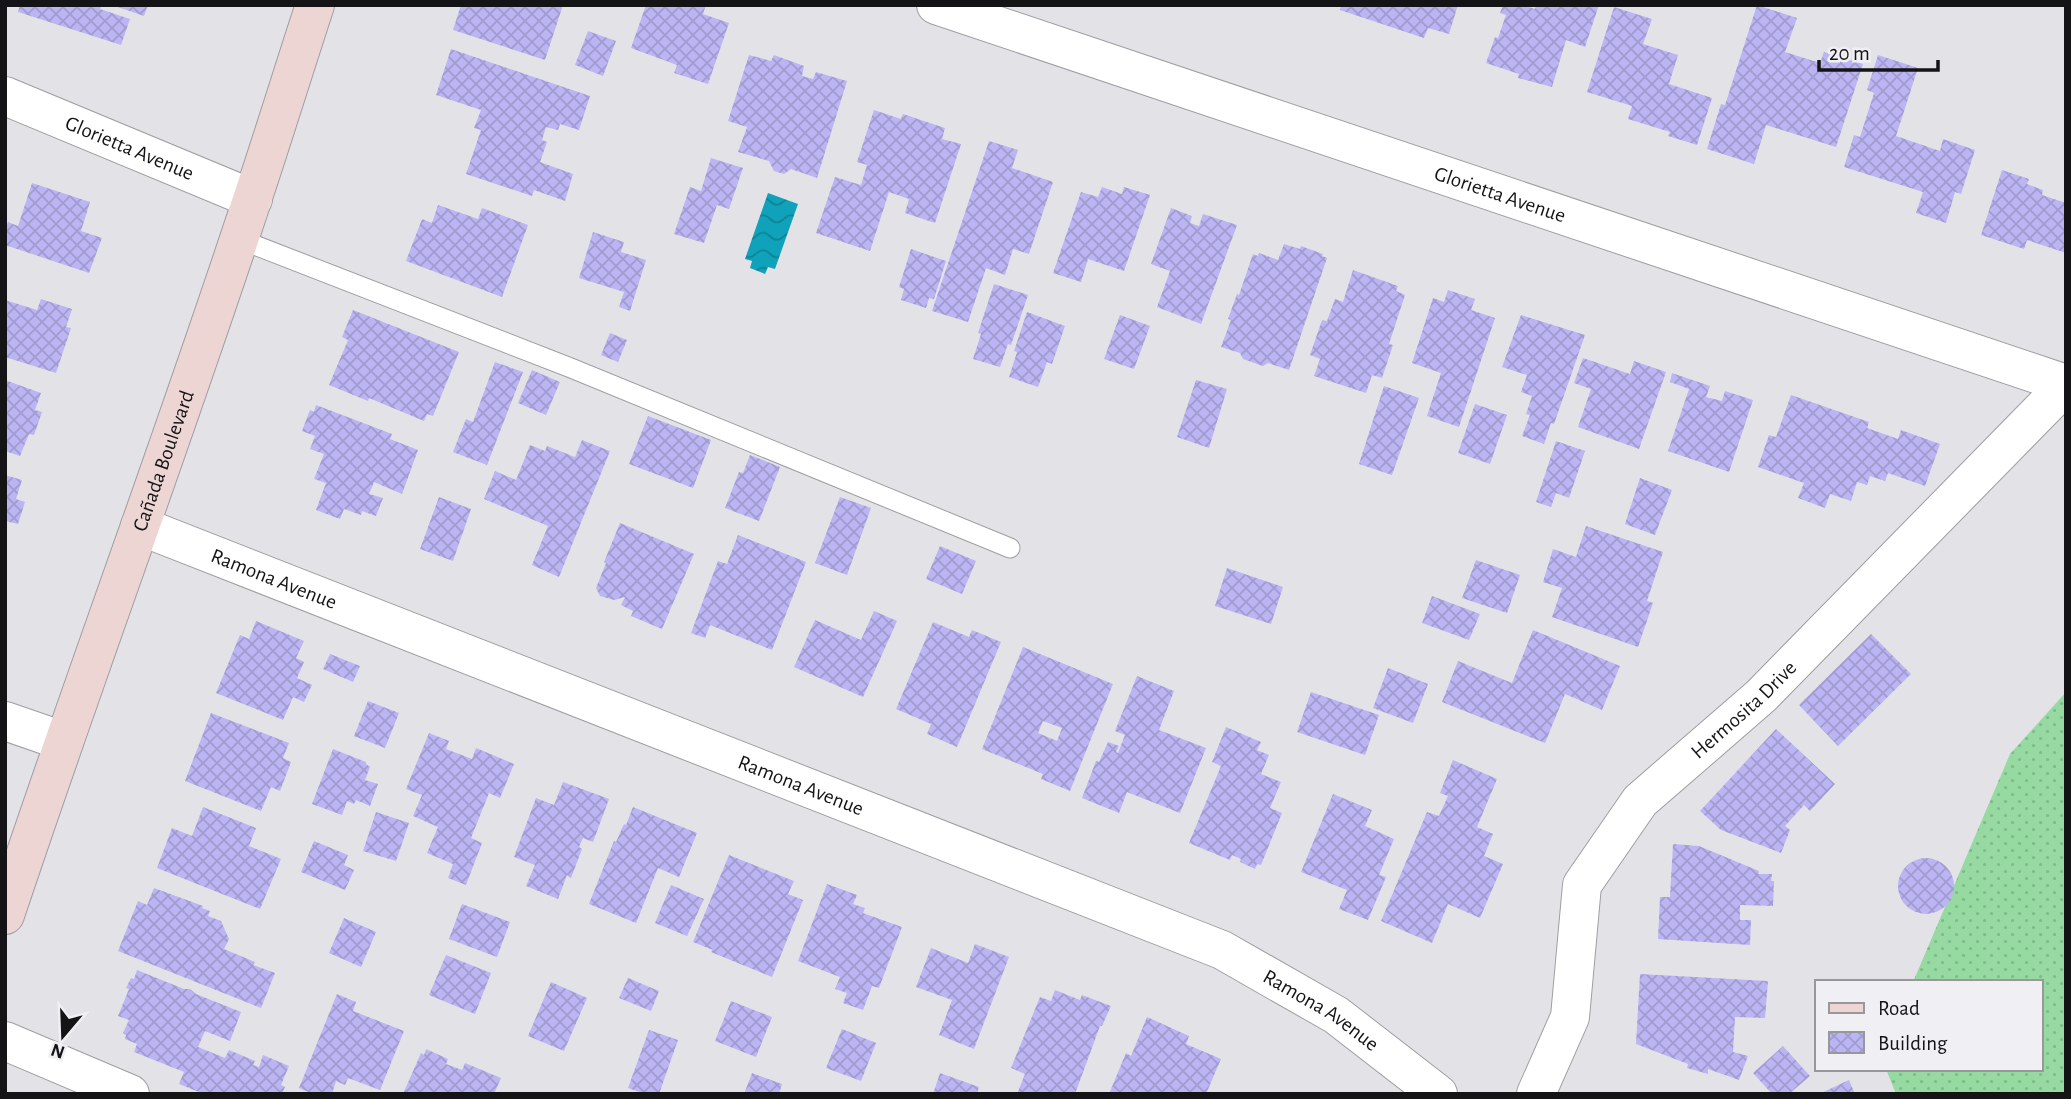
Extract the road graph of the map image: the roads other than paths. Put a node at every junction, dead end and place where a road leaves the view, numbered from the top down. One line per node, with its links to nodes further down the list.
1 (314, 5): 4 (main road, Cañada Boulevard)
2 (936, 5): 6 (street, Glorietta Avenue)
3 (5, 96): 4 (street, Glorietta Avenue)
4 (253, 199): 5 (main road, Cañada Boulevard)
5 (239, 239): 7 (main road, Cañada Boulevard); 8 (lane)
6 (2066, 384): 15 (street, Hermosita Drive)
7 (140, 526): 10 (main road, Cañada Boulevard); 14 (street, Ramona Avenue)
8 (1010, 548)
9 (5, 721): 10 (street)
10 (63, 741): 11 (main road, Cañada Boulevard)
11 (5, 915)
12 (5, 1041): 13 (street)
13 (130, 1094)
14 (1438, 1094)
15 (1536, 1094)

